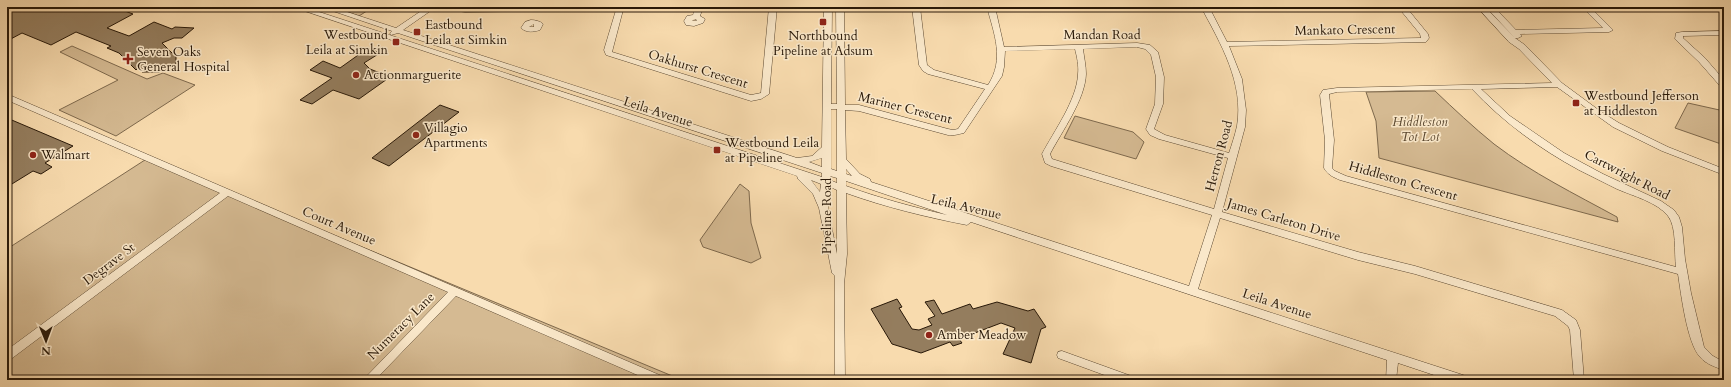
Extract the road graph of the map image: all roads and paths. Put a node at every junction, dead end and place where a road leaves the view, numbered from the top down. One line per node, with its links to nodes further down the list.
1 (297, 7): 24 (street, Leila Avenue)
2 (325, 7): 21 (street, Leila Avenue)
3 (432, 7): 21 (street)
4 (443, 7): 18 (street)
5 (646, 7): 17 (street)
6 (698, 7): 19 (street)
7 (774, 7): 17 (street, Oakhurst Crescent)
8 (828, 7): 34 (street, Pipeline Road)
9 (840, 7): 35 (street, Pipeline Road)
10 (916, 7): 31 (street)
11 (991, 7): 28 (street, Mariner Crescent)
12 (1205, 7): 25 (street, Herron Road)
13 (1402, 7): 25 (street, Mankato Crescent)
14 (1481, 7): 26 (street)
15 (1490, 7): 22 (street)
16 (1586, 7): 22 (street)
17 (620, 8): 18 (street)
18 (539, 9): 20 (street)
19 (696, 17)
20 (534, 22)
21 (397, 31): 24 (street); 38 (street, Leila Avenue)
22 (1514, 32): 26 (street)
23 (1724, 33): 30 (street)
24 (388, 37): 40 (street, Leila Avenue)
25 (1225, 44): 37 (street, Herron Road)
26 (1522, 46): 29 (street)
27 (1079, 47): 28 (street, Mandan Road); 37 (street, Mandan Road); 49 (street, James Carleton Drive)
28 (1002, 49): 31 (street, Mariner Crescent)
29 (1559, 85): 32 (street, Hiddleston Crescent); 42 (street)
30 (1724, 85)
31 (990, 88): 35 (street, Mariner Crescent)
32 (1475, 88): 51 (street, Cartwright Road); 51 (street, Hiddleston Crescent)
33 (7, 97): 47 (street, Court Avenue)
34 (826, 106): 35 (street, Mariner Crescent); 36 (street, Pipeline Road)
35 (841, 106): 39 (street, Pipeline Road)
36 (826, 148): 38 (street); 41 (street, Pipeline Road)
37 (1233, 157): 49 (street, Herron Road)
38 (789, 159): 41 (street, Leila Avenue)
39 (841, 159): 43 (street, Pipeline Road); 46 (street)
40 (793, 171): 44 (street, Leila Avenue); 48 (street)
41 (825, 171): 43 (street, Leila Avenue); 44 (street, Pipeline Road)
42 (1724, 172)
43 (841, 177): 45 (street, Pipeline Road); 46 (street, Leila Avenue)
44 (826, 182): 45 (street, Leila Avenue); 48 (street, Pipeline Road)
45 (841, 188): 50 (street, Leila Avenue); 52 (street, Pipeline Road)
46 (874, 188): 50 (street, Leila Avenue)
47 (227, 192): 53 (street, Court Avenue); 56 (street, Degrave St)
48 (823, 209): 52 (street, Pipeline Road)
49 (1217, 213): 54 (street, Herron Road); 66 (street, James Carleton Drive)
50 (1013, 232): 54 (street, Leila Avenue)
51 (1682, 272): 58 (street, Cartwright Road)
52 (840, 282): 62 (street, Pipeline Road)
53 (455, 291): 60 (street, Numeracy Lane); 61 (street, Court Avenue)
54 (1193, 291): 57 (street, Leila Avenue)
55 (1062, 355): 59 (street)
56 (7, 356)
57 (1393, 357): 64 (street); 65 (street, Leila Avenue)
58 (1724, 366)
59 (1119, 378): 63 (street)
60 (368, 380)
61 (660, 380)
62 (840, 380)
63 (1130, 380)
64 (1391, 380)
65 (1463, 380)
66 (1579, 380)

